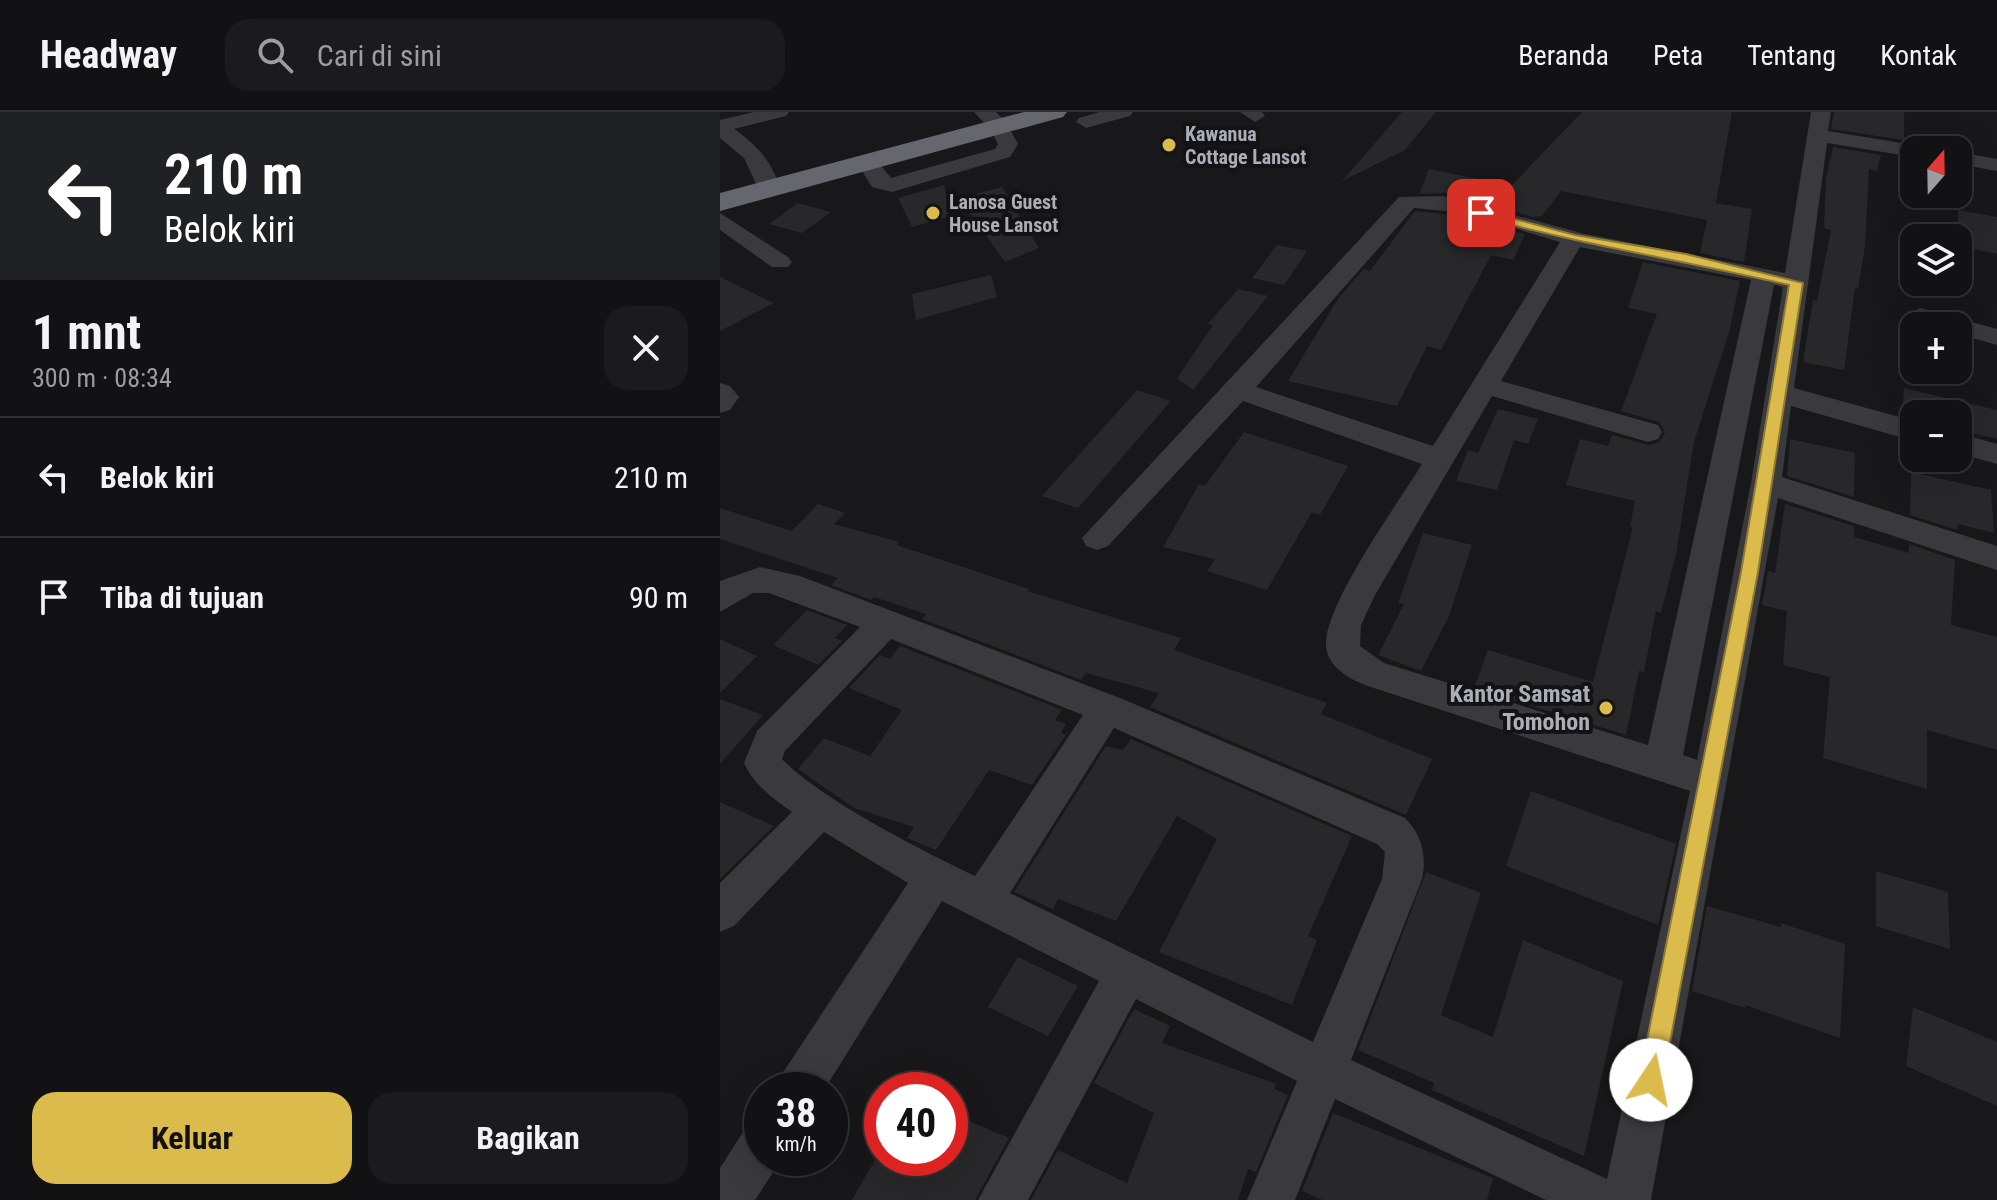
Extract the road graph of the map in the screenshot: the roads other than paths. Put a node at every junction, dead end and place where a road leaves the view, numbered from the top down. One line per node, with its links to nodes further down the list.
1 (779, 112): 7 (street)
2 (1054, 112): 4 (highway)
3 (1123, 112): 5 (street)
4 (992, 119): 11 (highway)
5 (1086, 122)
6 (1819, 123): 8 (street); 16 (street)
7 (720, 127): 11 (street)
8 (1900, 147)
9 (1972, 161): 10 (street)
10 (1997, 165)
11 (769, 188): 12 (highway)
12 (720, 202)
13 (720, 220): 15 (street)
14 (1574, 238): 16 (street); 19 (street); 20 (street)
15 (780, 262)
16 (1780, 279): 22 (street); 35 (street)
17 (1972, 330): 18 (street)
18 (1997, 337)
19 (1487, 386): 25 (street); 28 (street)
20 (1238, 390): 28 (street); 30 (street)
21 (720, 392): 23 (street)
22 (1779, 393): 24 (street); 29 (street)
23 (720, 404)
24 (1900, 427)
25 (1648, 432)
26 (1972, 447): 27 (street)
27 (1997, 454)
28 (1443, 460): 35 (street)
29 (1766, 483): 31 (street); 36 (street)
30 (1097, 538)
31 (1997, 558)
32 (720, 599): 33 (street)
33 (884, 624): 34 (street); 37 (street)
34 (1107, 709): 39 (street); 42 (street)
35 (1662, 767): 36 (street)
36 (1711, 781): 49 (street)
37 (820, 809): 38 (street); 40 (street)
38 (935, 877): 39 (street); 43 (street)
39 (982, 900): 41 (street)
40 (720, 912)
41 (1127, 973): 42 (street); 46 (street)
42 (1323, 1070): 47 (street); 48 (street)
43 (810, 1072)
44 (744, 1174): 45 (street)
45 (727, 1200)
46 (1002, 1200)
47 (1271, 1200)
48 (1599, 1200)
49 (1627, 1200)

